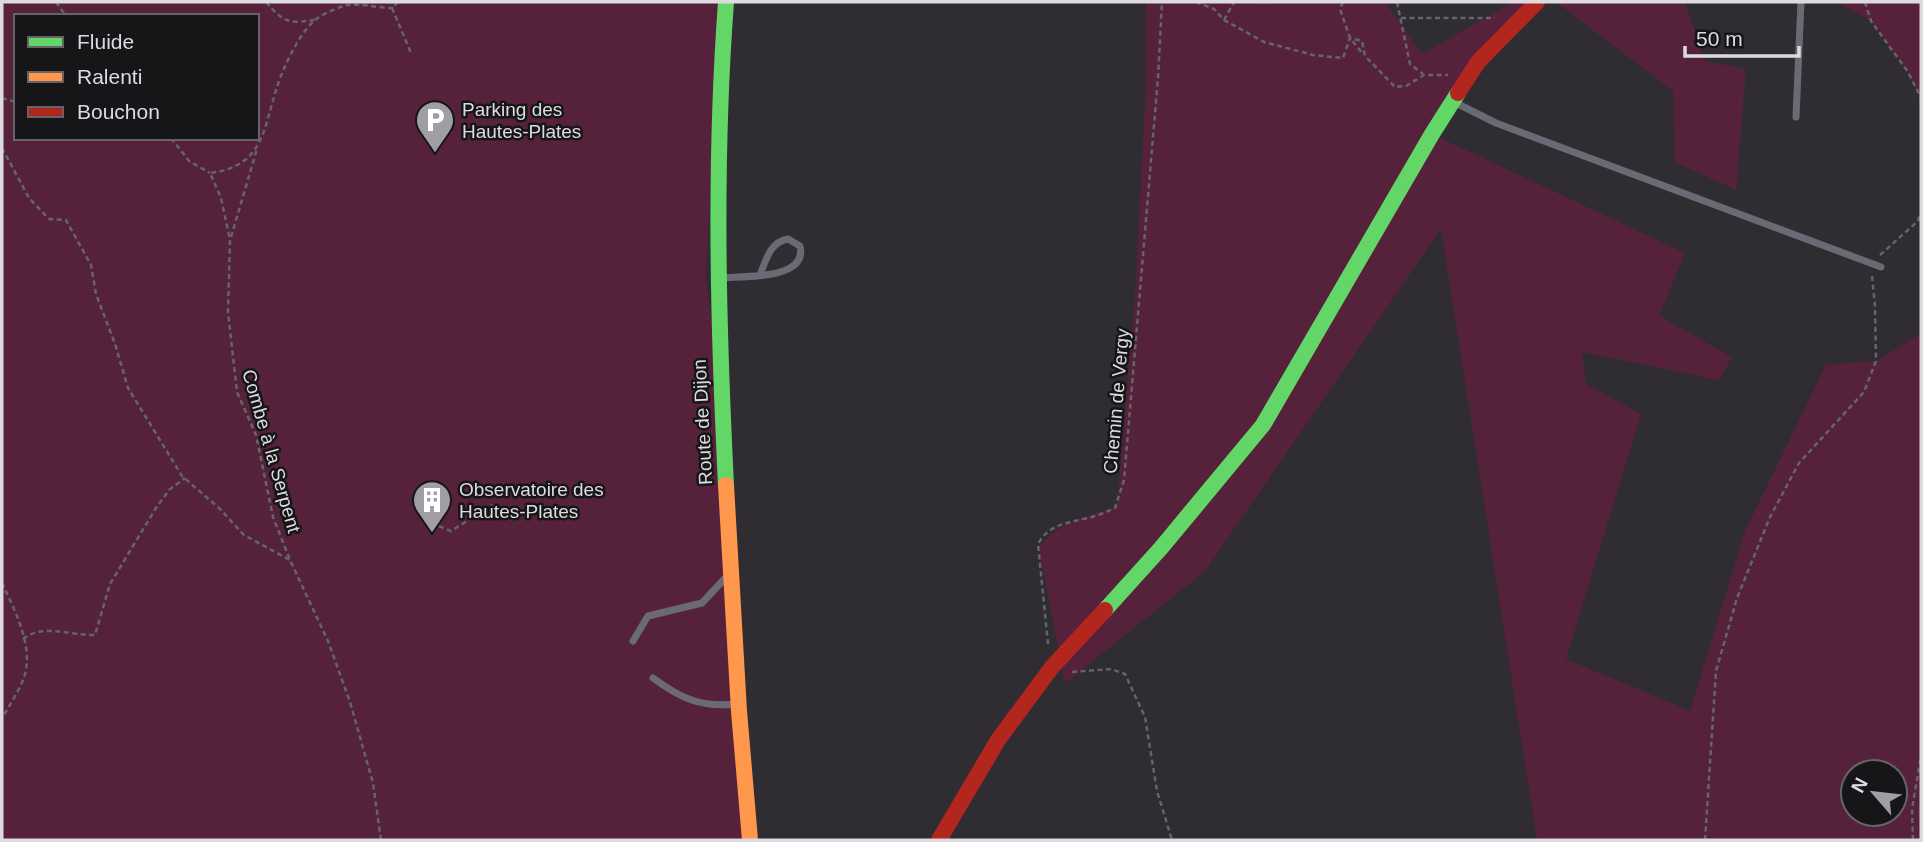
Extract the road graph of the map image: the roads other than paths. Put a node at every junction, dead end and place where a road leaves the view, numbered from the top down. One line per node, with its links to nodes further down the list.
1 (726, 2): 8 (street, Route de Dijon)
2 (1537, 2): 4 (street)
3 (1801, 2): 5 (lane)
4 (1453, 102): 6 (lane); 14 (street)
5 (1796, 117)
6 (1881, 267)
7 (760, 275): 7 (lane); 8 (lane)
8 (717, 278): 9 (street, Route de Dijon)
9 (731, 572): 10 (lane); 12 (street, Route de Dijon)
10 (633, 641)
11 (653, 678): 12 (lane)
12 (738, 704): 13 (street, Route de Dijon)
13 (750, 840)
14 (939, 840)

